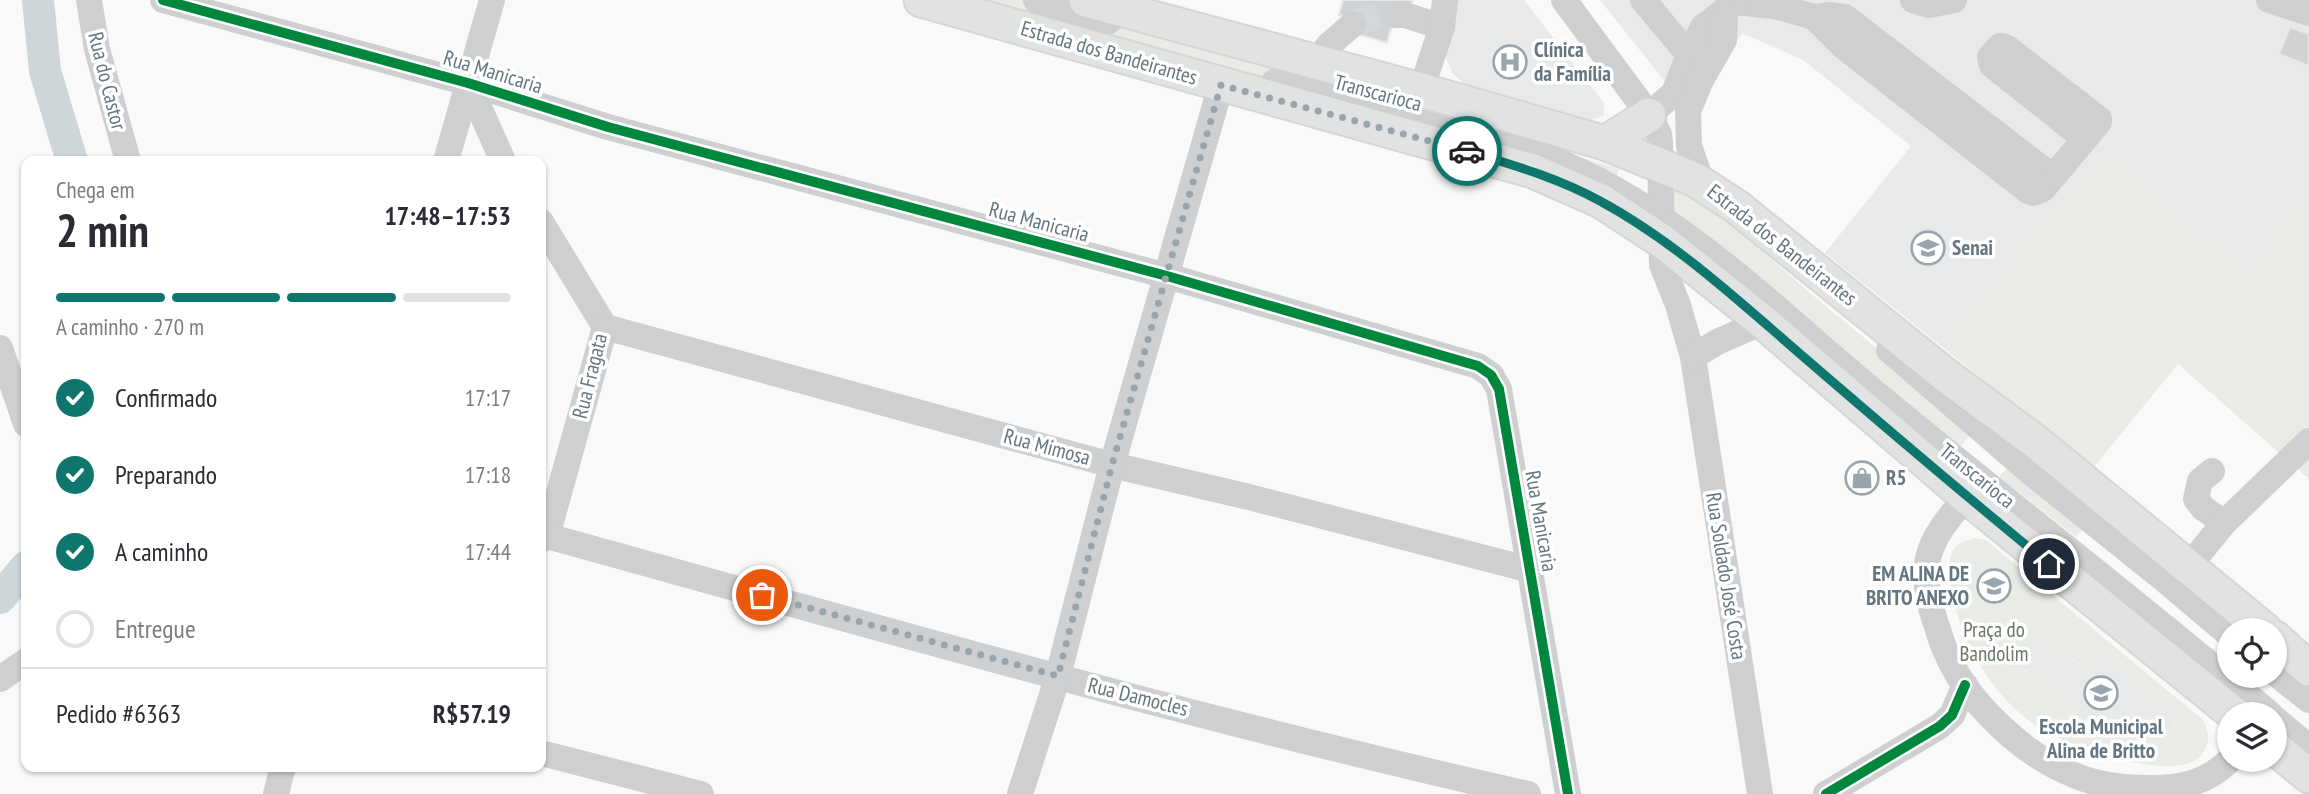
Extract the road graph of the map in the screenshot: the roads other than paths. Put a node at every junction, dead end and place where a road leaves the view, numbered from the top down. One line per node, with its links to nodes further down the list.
1 (89, 0): 27 (street, Rua do Castor)
2 (163, 0): 21 (street, Rua Manicaria)
3 (492, 0): 21 (street)
4 (920, 0): 22 (main road, Estrada dos Bandeirantes)
5 (972, 0): 32 (street, Transcarioca)
6 (1036, 0): 30 (street, Transcarioca)
7 (1086, 0): 20 (main road, Estrada dos Bandeirantes)
8 (1445, 0): 18 (street)
9 (1564, 0): 24 (street, Rua Soldado José Costa)
10 (1643, 0): 19 (street)
11 (1913, 0): 12 (street)
12 (1954, 0)
13 (2269, 0): 15 (street)
14 (1725, 4): 19 (street); 25 (street); 31 (street)
15 (2309, 13)
16 (1395, 15): 18 (street)
17 (1353, 24): 20 (street)
18 (1442, 27): 23 (street)
19 (1689, 55): 24 (street)
20 (1316, 62): 23 (main road, Estrada dos Bandeirantes)
21 (468, 83): 28 (street); 29 (street); 34 (street, Rua Manicaria)
22 (1221, 85): 32 (main road, Estrada dos Bandeirantes); 34 (street)
23 (1421, 90): 26 (main road, Estrada dos Bandeirantes)
24 (1649, 115): 26 (main road); 30 (street, Rua Soldado José Costa)
25 (2085, 139)
26 (1605, 143): 30 (main road, Estrada dos Bandeirantes)
27 (127, 156)
28 (447, 156)
29 (501, 156)
30 (1662, 172): 31 (main road, Estrada dos Bandeirantes); 32 (street, Rua Soldado José Costa); 42 (street, Transcarioca)
31 (1702, 183): 39 (main road, Estrada dos Bandeirantes)
32 (1662, 229): 35 (main road, Estrada dos Bandeirantes); 38 (street, Rua Soldado José Costa); 45 (street, Transcarioca)
33 (546, 230): 36 (street, Rua Fragata)
34 (1167, 276): 43 (street); 50 (street, Rua Manicaria)
35 (1763, 322): 38 (street); 45 (main road, Estrada dos Bandeirantes)
36 (605, 327): 43 (street, Rua Mimosa); 47 (street, Rua Fragata)
37 (0, 348): 40 (street)
38 (1693, 357): 76 (street, Rua Soldado José Costa)
39 (1985, 404): 42 (street); 49 (main road, Estrada dos Bandeirantes)
40 (21, 409)
41 (2309, 441): 46 (street)
42 (1996, 442): 45 (street); 52 (street, Transcarioca)
43 (1112, 465): 50 (street, Rua Mimosa); 55 (street)
44 (2212, 471): 46 (street)
45 (1974, 488): 58 (street); 60 (main road, Estrada dos Bandeirantes); 61 (street, Transcarioca)
46 (2224, 523): 49 (street)
47 (546, 531)
48 (546, 539): 55 (street, Rua Damocles)
49 (2188, 567): 51 (main road, Estrada dos Bandeirantes)
50 (1531, 570): 75 (street, Rua Manicaria)
51 (2250, 618)
52 (2217, 624)
53 (2287, 657): 59 (main road)
54 (21, 664): 56 (street)
55 (1058, 676): 73 (street); 74 (street, Rua Damocles)
56 (0, 678)
57 (2287, 679): 59 (street)
58 (1965, 685): 70 (street); 77 (street)
59 (2307, 688): 62 (street)
60 (2220, 702)
61 (2255, 702)
62 (2287, 704)
63 (2287, 728): 64 (street, Transcarioca)
64 (2309, 747)
65 (546, 754): 72 (street)
66 (2287, 758): 69 (main road)
67 (2217, 769): 70 (street)
68 (282, 772): 71 (street)
69 (2309, 776)
70 (2101, 790)
71 (276, 794)
72 (701, 794)
73 (1020, 794)
74 (1528, 794)
75 (1568, 794)
76 (1760, 794)
77 (1826, 794)

